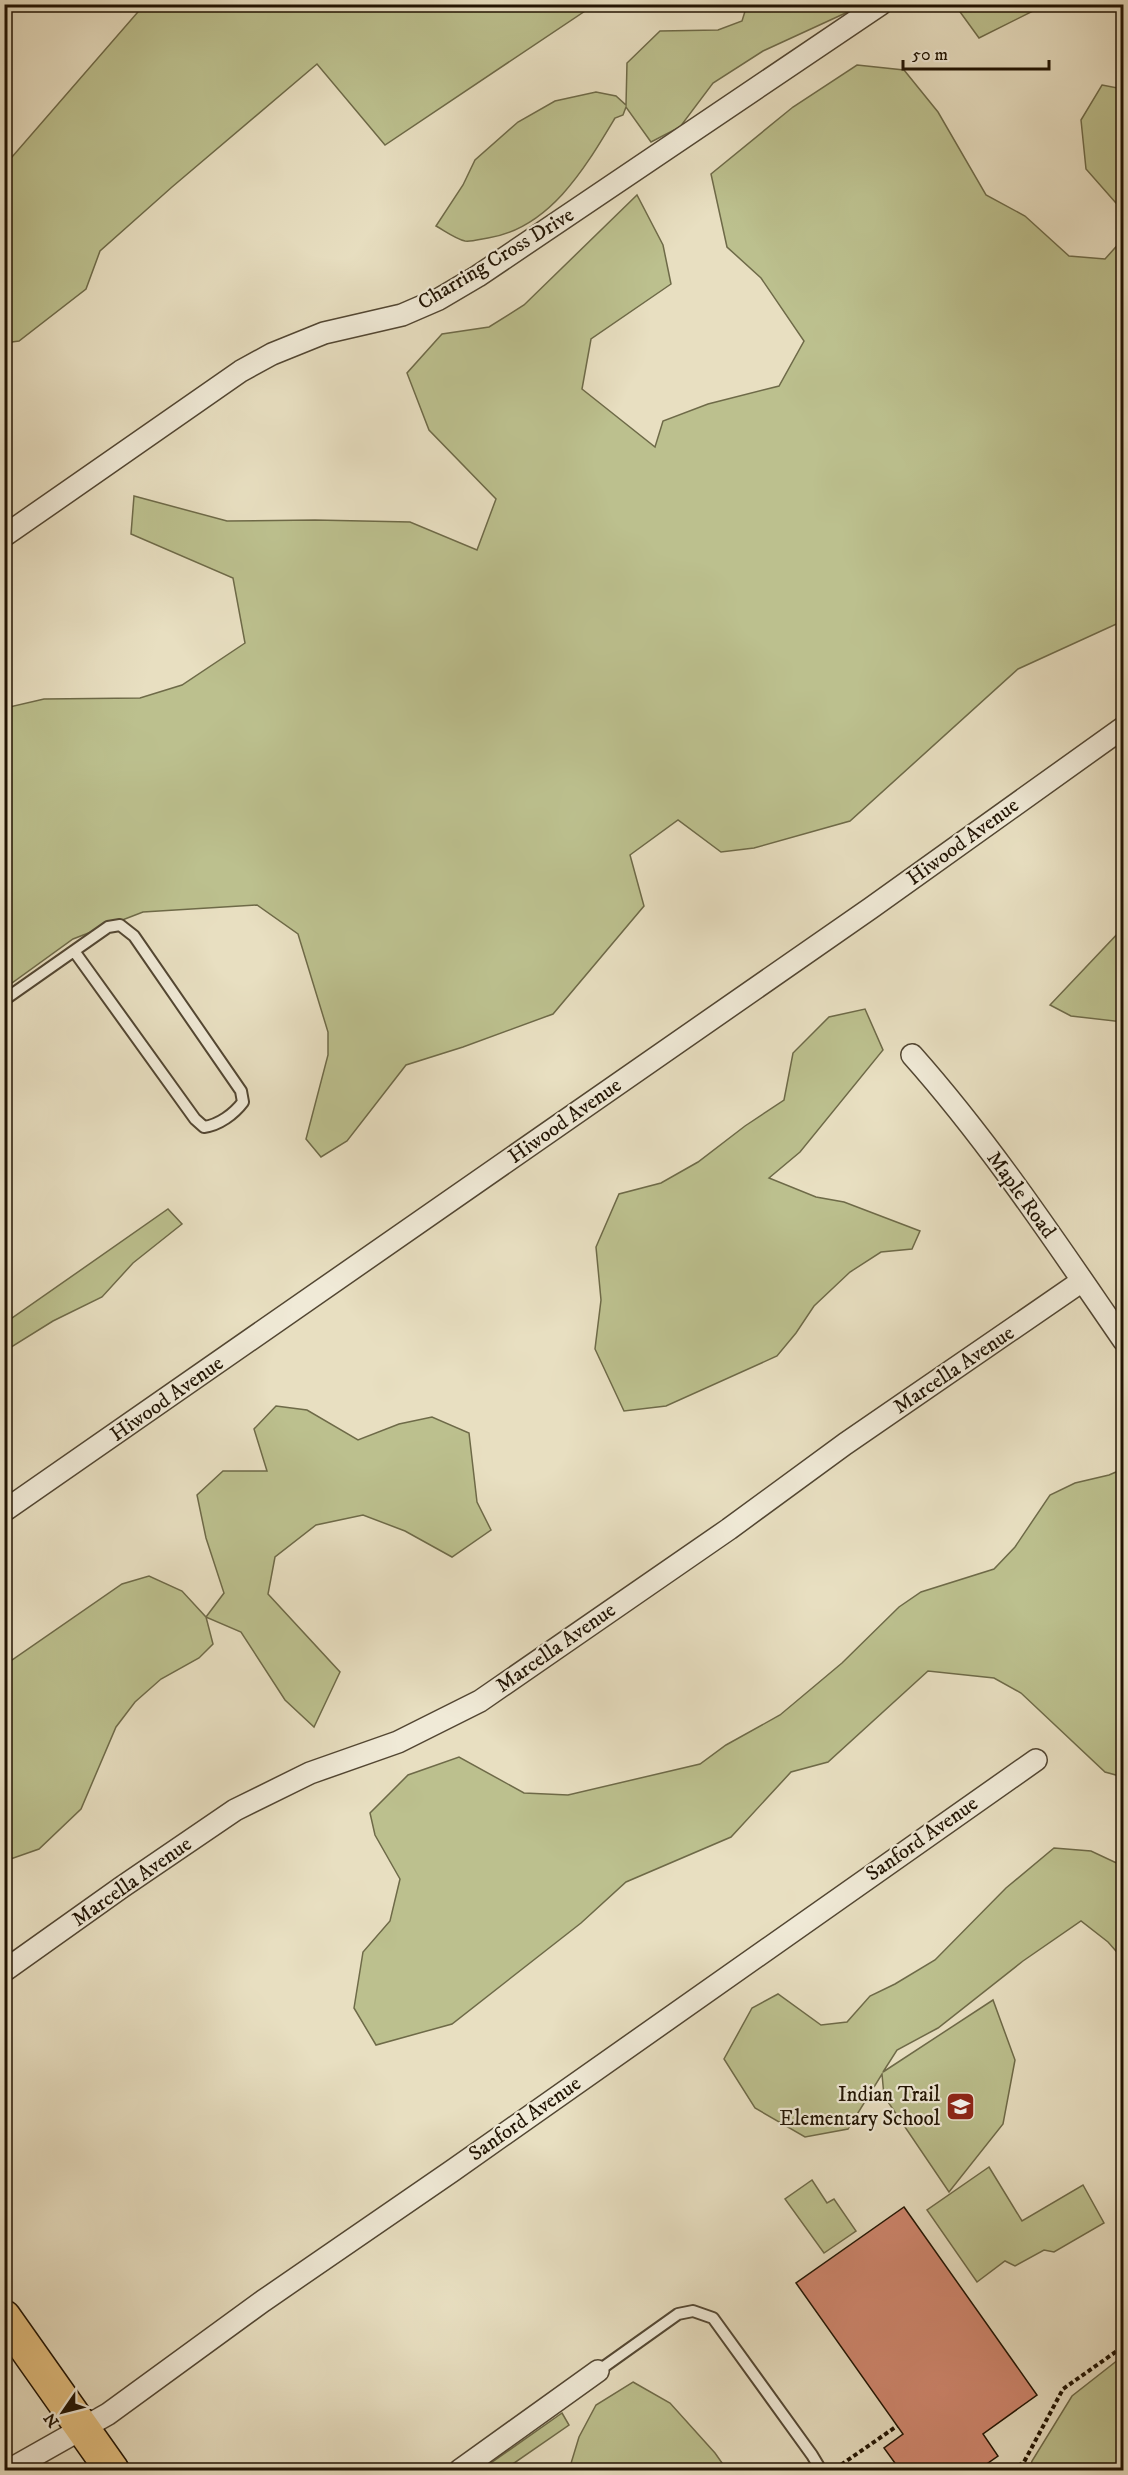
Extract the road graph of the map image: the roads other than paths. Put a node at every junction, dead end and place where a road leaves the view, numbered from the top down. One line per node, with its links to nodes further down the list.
1 (881, 4): 2 (street, Charring Cross Drive)
2 (4, 536)
3 (1124, 727): 9 (street, Hiwood Avenue)
4 (74, 951): 4 (lane); 5 (lane)
5 (4, 999)
6 (912, 1055): 7 (street, Maple Road)
7 (1082, 1281): 8 (street, Maple Road); 11 (street, Marcella Avenue)
8 (1124, 1341)
9 (4, 1511)
10 (1036, 1760): 14 (street, Sanford Avenue)
11 (4, 1971)
12 (4, 2317): 14 (main road)
13 (598, 2372): 17 (street); 18 (lane)
14 (82, 2427): 15 (street, Sanford Avenue); 16 (main road)
15 (9, 2470)
16 (112, 2470)
17 (460, 2470)
18 (821, 2470)

